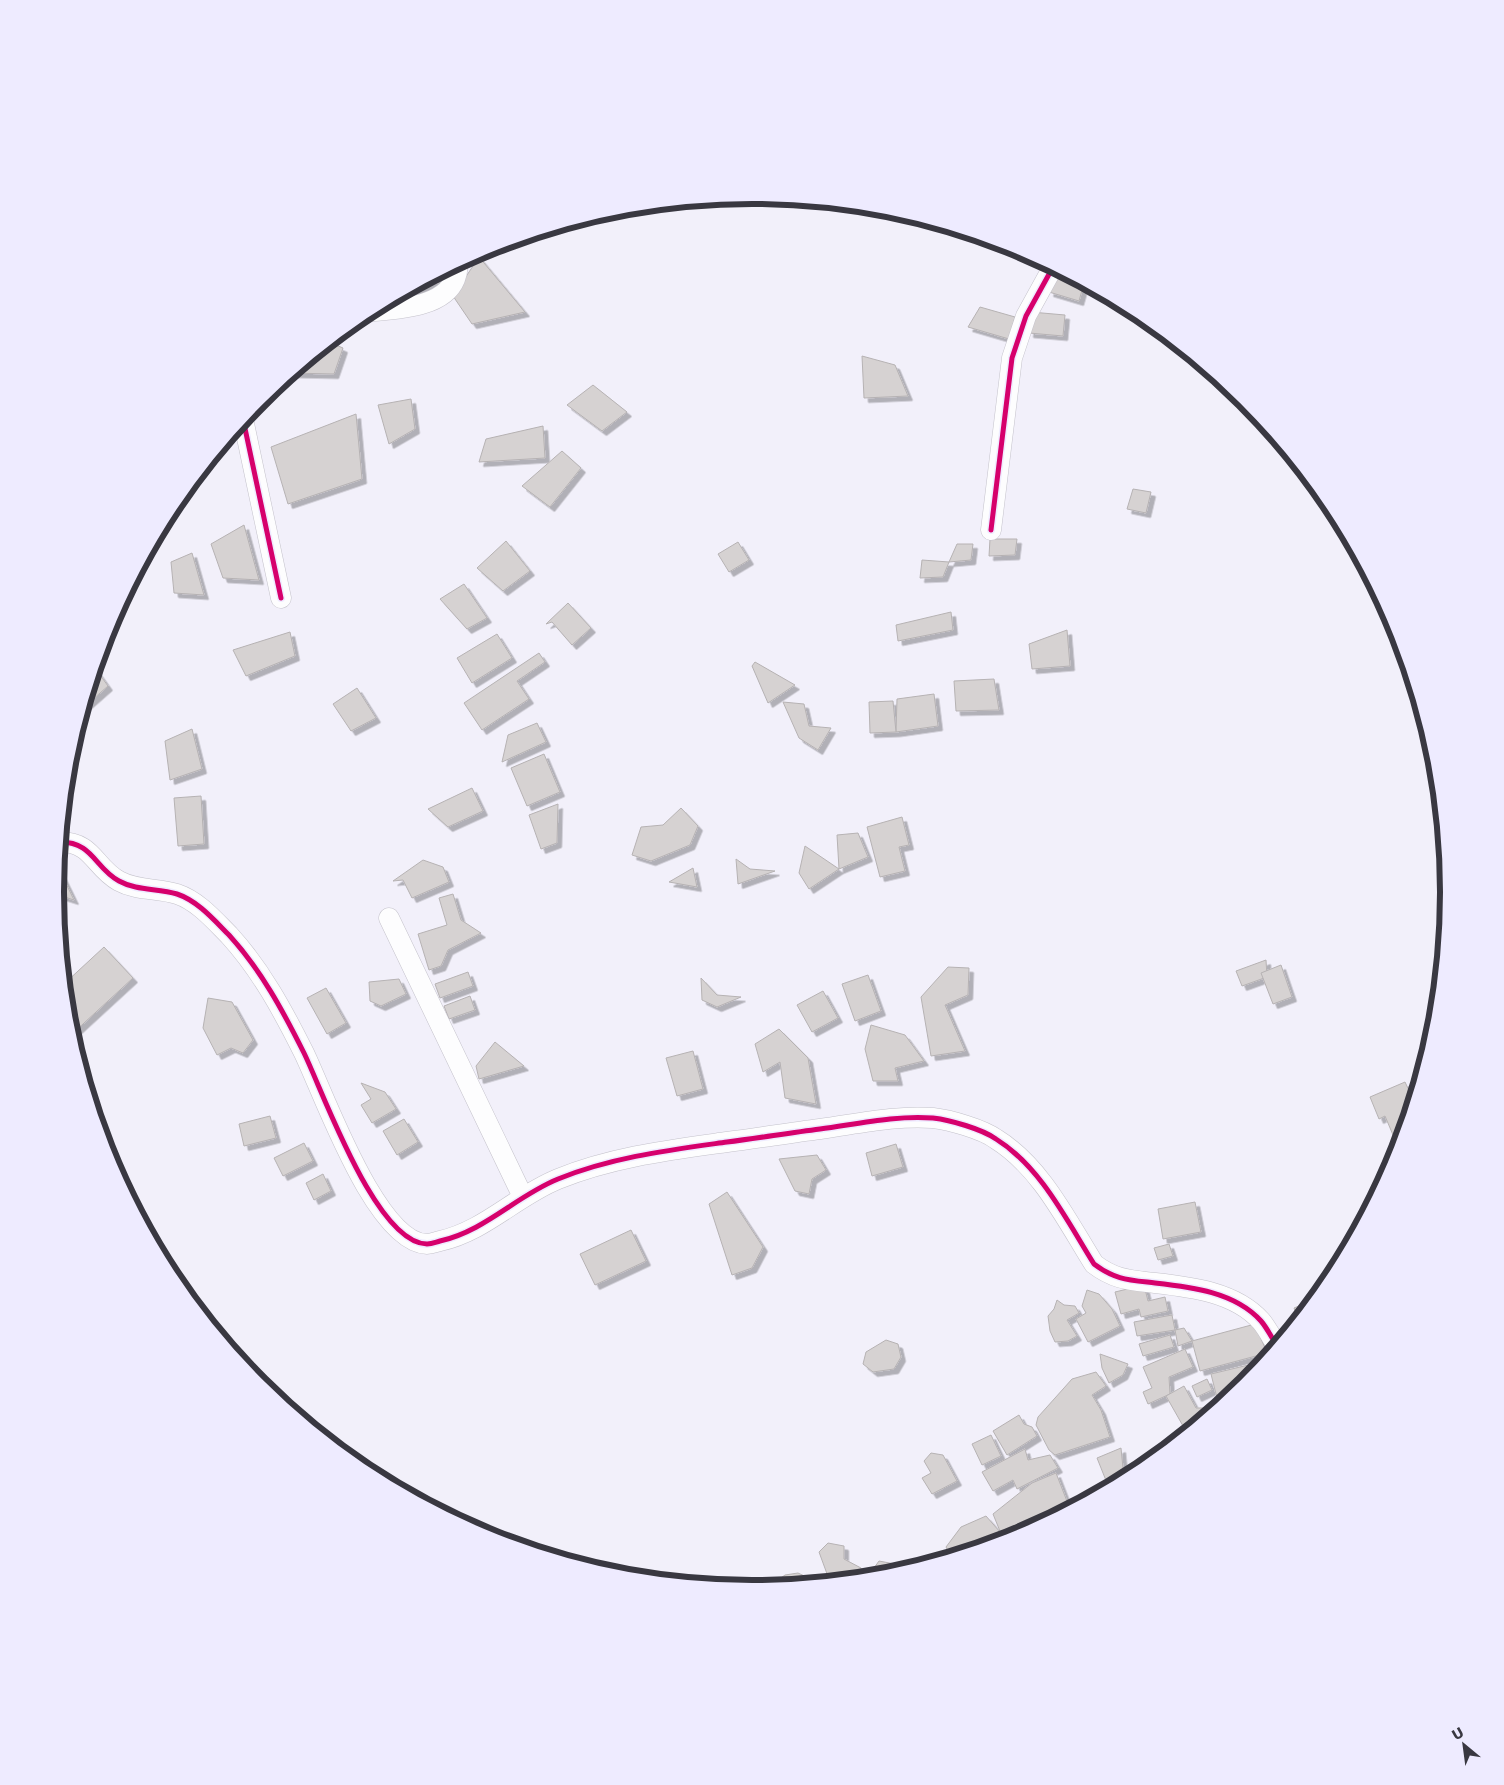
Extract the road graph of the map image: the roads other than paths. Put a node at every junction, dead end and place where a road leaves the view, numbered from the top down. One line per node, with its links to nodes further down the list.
1 (457, 271): 3 (street)
2 (1050, 272): 5 (street)
3 (387, 309)
4 (245, 428): 6 (street)
5 (990, 530)
6 (281, 598)
7 (66, 842): 9 (street)
8 (389, 918): 9 (street)
9 (524, 1197): 10 (street)
10 (1273, 1341)

